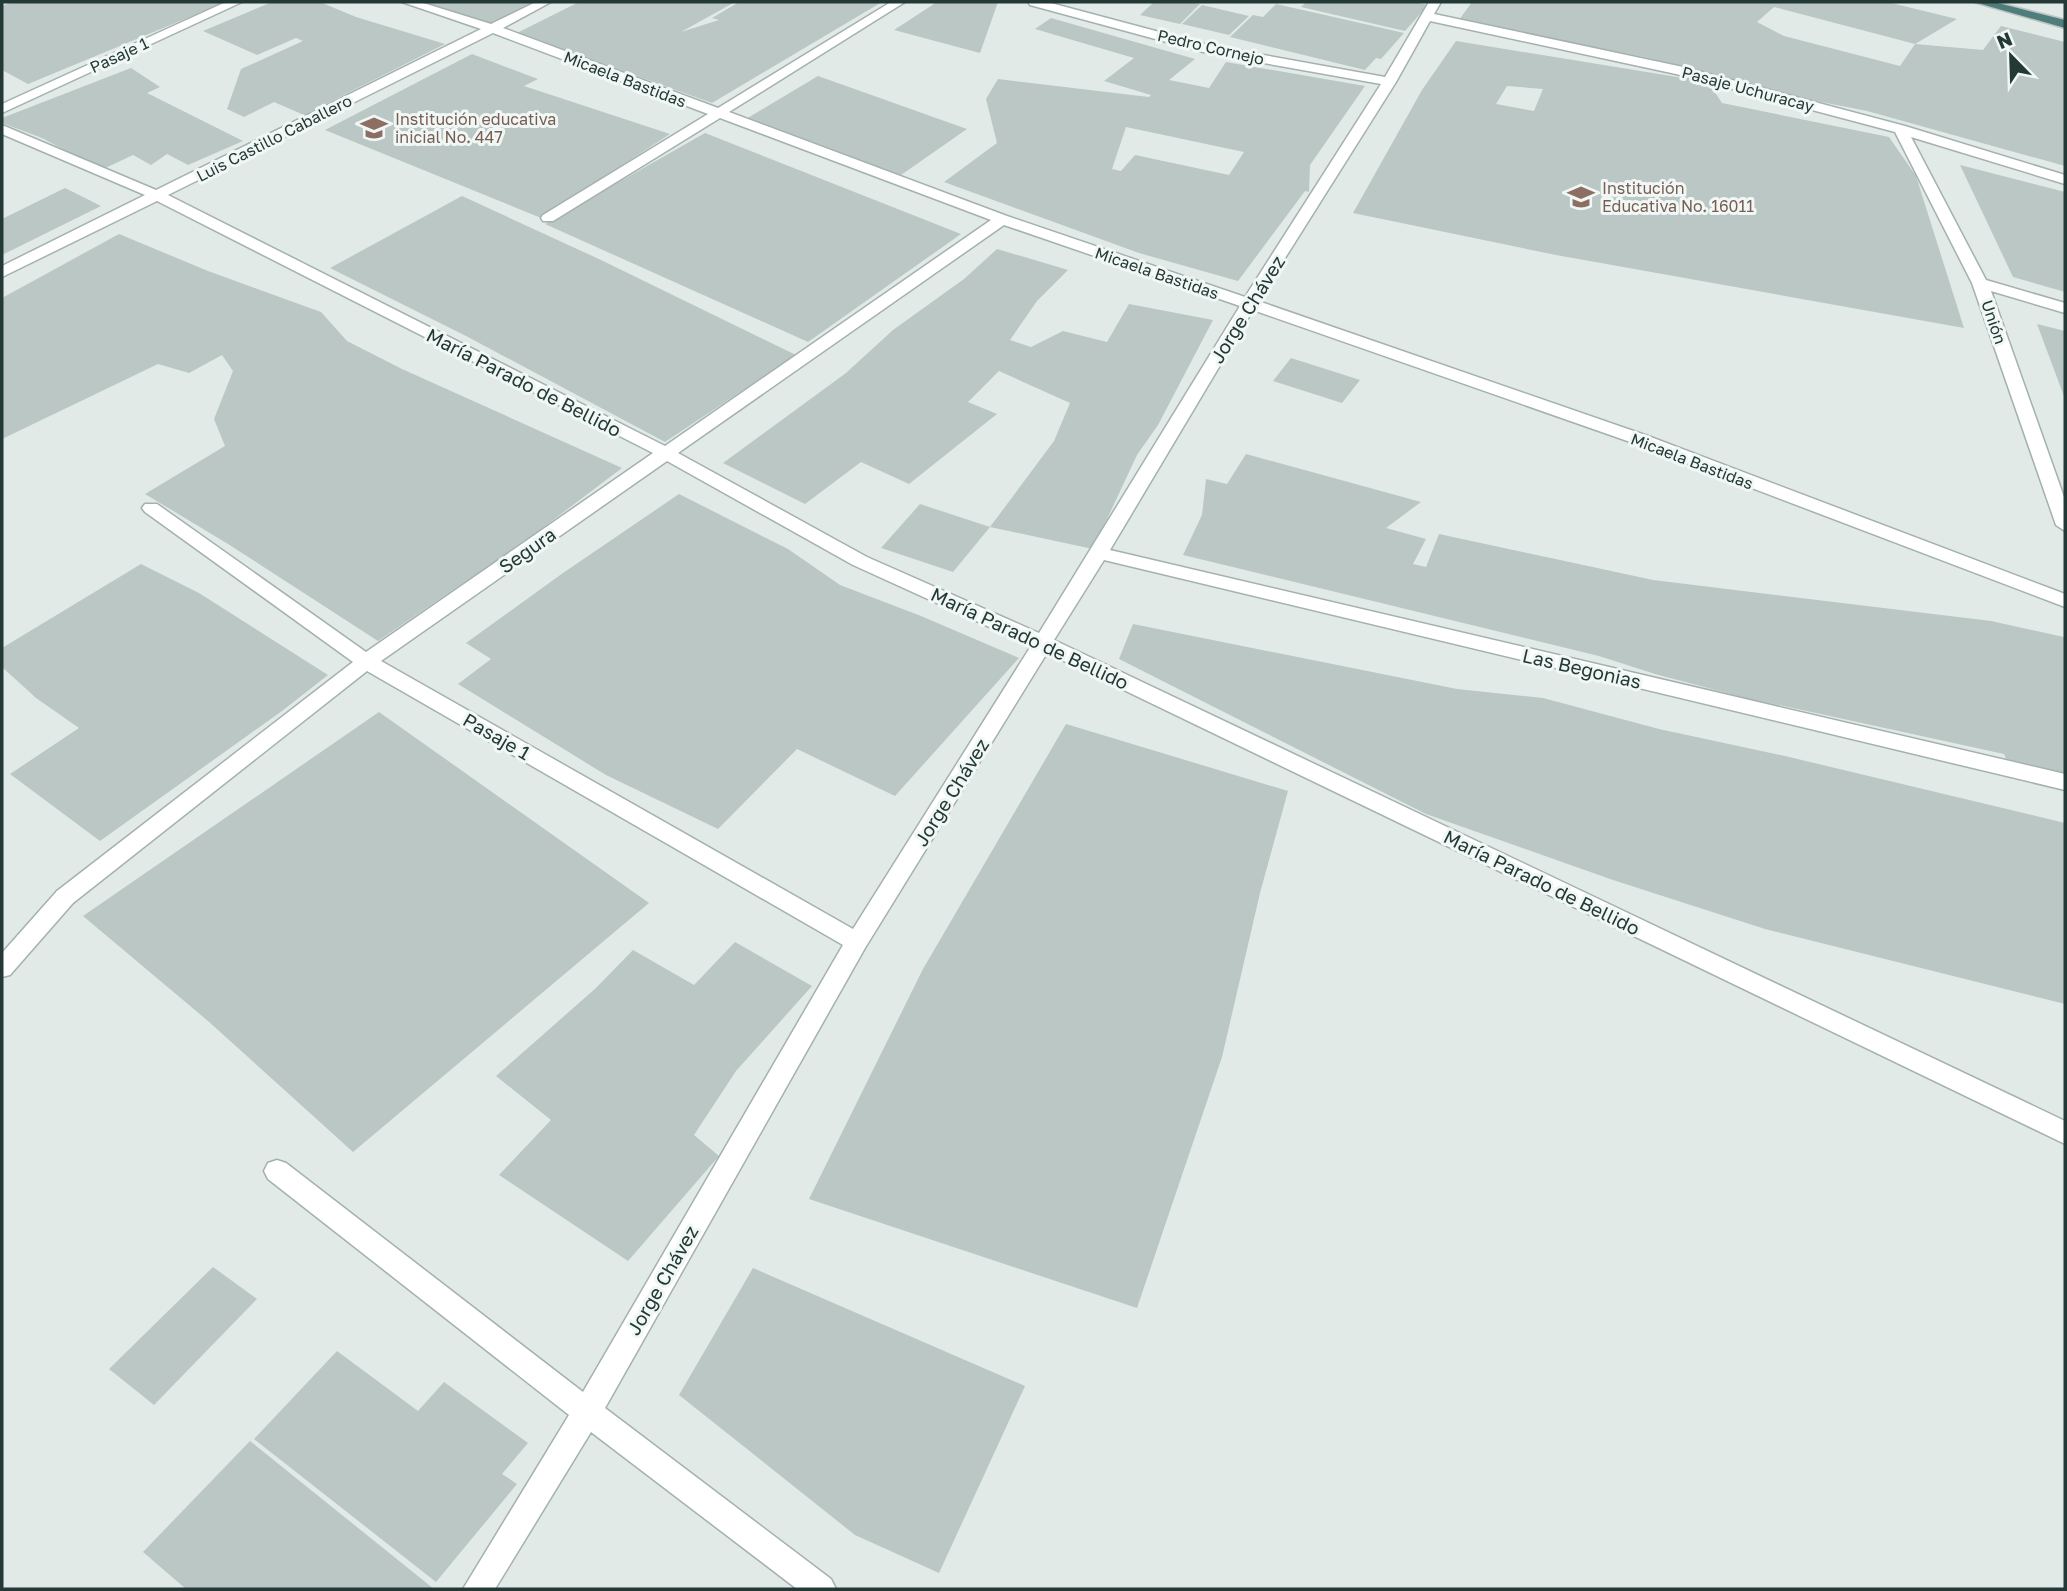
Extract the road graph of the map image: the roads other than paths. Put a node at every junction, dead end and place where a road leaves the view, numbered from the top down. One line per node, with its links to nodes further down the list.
1 (236, 2): 11 (street, Pasaje 1)
2 (408, 2): 9 (street, Micaela Bastidas)
3 (545, 2): 9 (street, Luis Castillo Caballero)
4 (899, 2): 12 (street)
5 (1034, 2): 10 (street, Pedro Cornejo)
6 (1980, 2): 8 (highway)
7 (1430, 9): 10 (street, Jorge Chávez); 14 (street, Pasaje Uchuracay)
8 (2065, 24)
9 (492, 28): 12 (street, Micaela Bastidas); 16 (street, Luis Castillo Caballero)
10 (1389, 82): 21 (street, Jorge Chávez)
11 (2, 109)
12 (715, 113): 17 (street); 18 (street, Micaela Bastidas)
13 (2, 129): 16 (street, María Parado de Bellido)
14 (1900, 129): 15 (street, Pasaje Uchuracay); 20 (street, Unión)
15 (2065, 180)
16 (159, 196): 19 (street, Luis Castillo Caballero); 23 (street, María Parado de Bellido)
17 (548, 218)
18 (1002, 219): 21 (street, Micaela Bastidas); 23 (street, Segura)
19 (2, 272)
20 (1980, 283): 22 (street); 25 (street, Unión)
21 (1248, 305): 26 (street, Jorge Chávez); 27 (street, Micaela Bastidas)
22 (2065, 308)
23 (666, 453): 28 (street, María Parado de Bellido); 29 (street, Segura)
24 (150, 508): 29 (street, Pasaje 1)
25 (2065, 525)
26 (1099, 553): 28 (street, Jorge Chávez); 30 (street, Las Begonias)
27 (2065, 601)
28 (1043, 643): 31 (street, Jorge Chávez); 33 (street, María Parado de Bellido)
29 (366, 662): 31 (street, Pasaje 1); 32 (street, Segura)
30 (2065, 782)
31 (857, 942): 35 (street, Jorge Chávez)
32 (2, 968)
33 (2065, 1133)
34 (277, 1171): 35 (street)
35 (587, 1412): 36 (street, Jorge Chávez); 37 (street)
36 (478, 1589)
37 (821, 1589)

